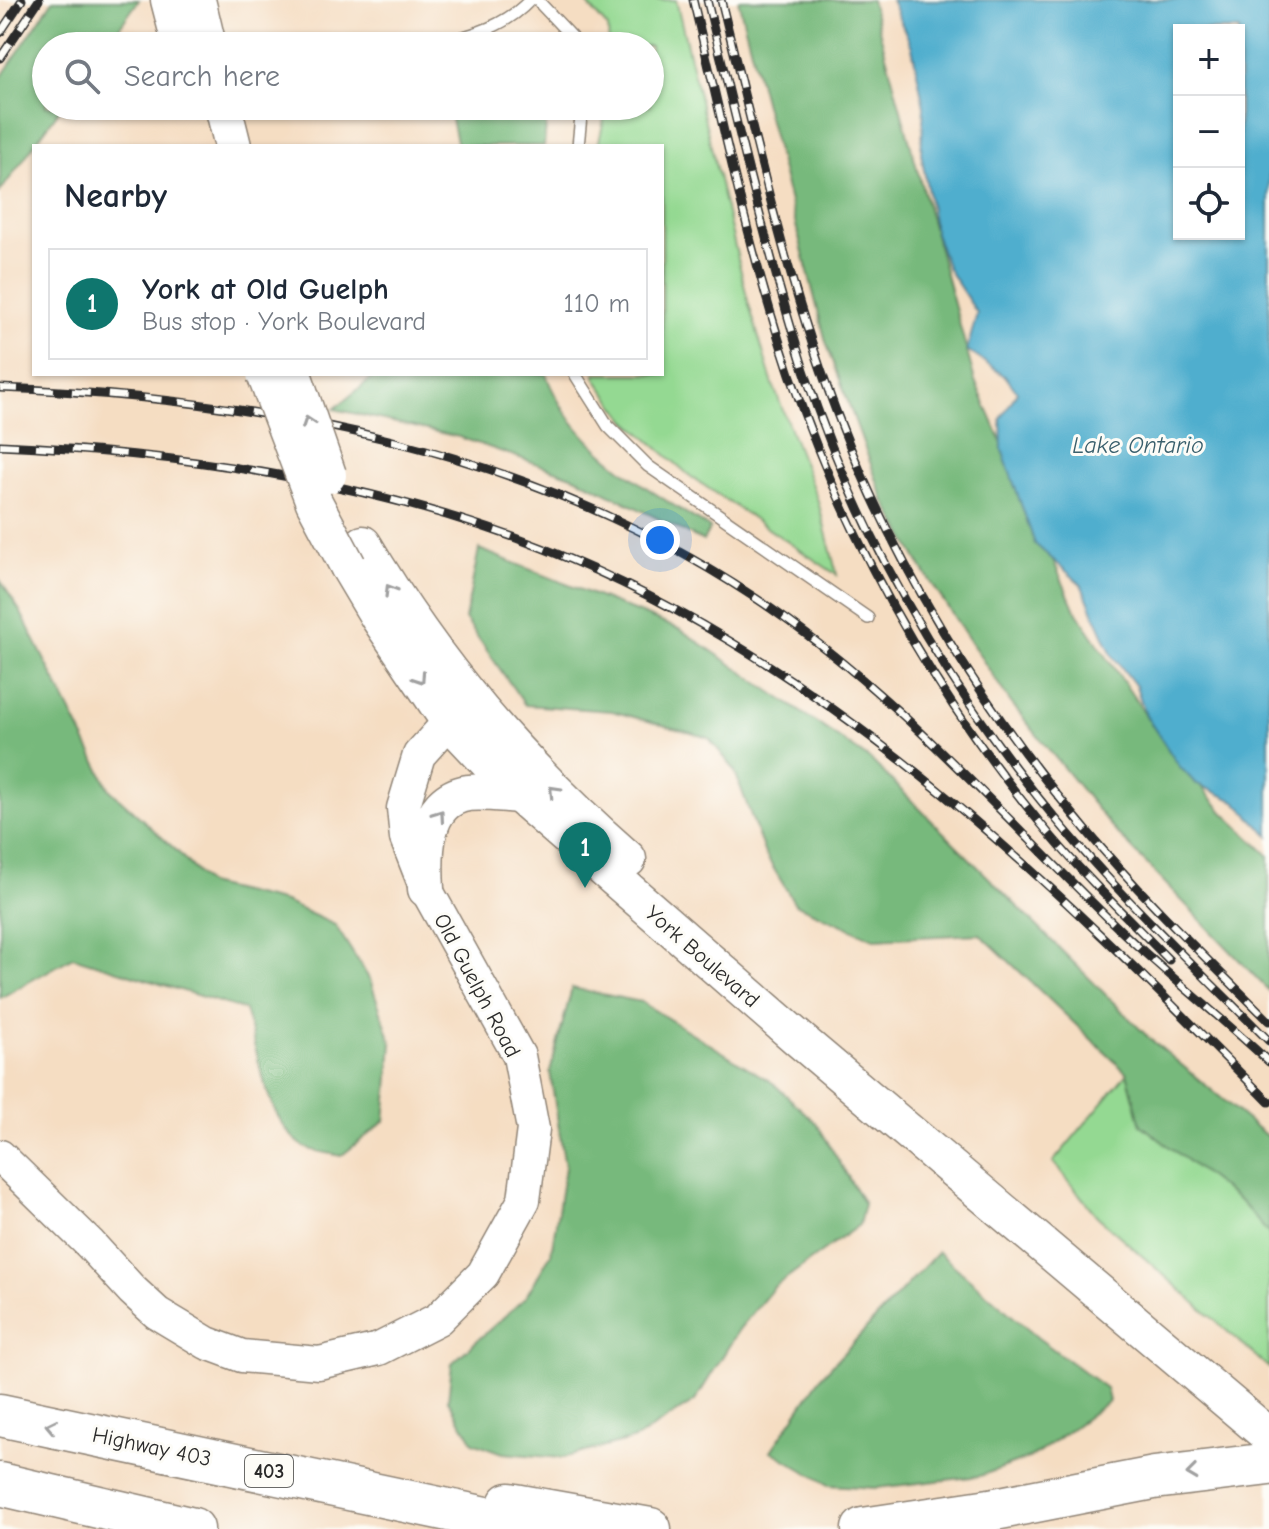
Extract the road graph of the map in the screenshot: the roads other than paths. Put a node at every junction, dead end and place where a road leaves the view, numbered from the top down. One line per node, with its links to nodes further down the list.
1 (169, 0): 5 (main road)
2 (197, 0): 6 (main road)
3 (530, 0): 7 (lane)
4 (537, 0): 8 (lane)
5 (177, 32)
6 (205, 32)
7 (483, 32)
8 (567, 32)
9 (200, 120): 12 (main road)
10 (226, 120): 13 (main road)
11 (581, 120): 14 (lane)
12 (206, 144)
13 (232, 144)
14 (578, 144)
15 (266, 376): 18 (main road, York Boulevard, bridge)
16 (294, 376): 18 (main road, York Boulevard, one-way to 16, bridge)
17 (576, 376): 19 (lane)
18 (355, 555): 20 (main road, York Boulevard)
19 (868, 618)
20 (459, 710): 21 (main road, York Boulevard); 22 (street, Old Guelph Road); 25 (main road, York Boulevard, one-way to 20)
21 (519, 795): 22 (main road, one-way to 21); 25 (main road, York Boulevard)
22 (426, 889): 23 (street, Old Guelph Road)
23 (0, 1156)
24 (0, 1415): 26 (highway, Highway 403 / 403, one-way to 24)
25 (1266, 1435): 33 (highway, one-way to 33)
26 (225, 1462): 31 (highway, Highway 403 / 403); 32 (highway)
27 (0, 1484): 30 (highway)
28 (0, 1500): 29 (highway)
29 (69, 1529)
30 (193, 1529)
31 (538, 1529)
32 (650, 1529)
33 (863, 1529)

